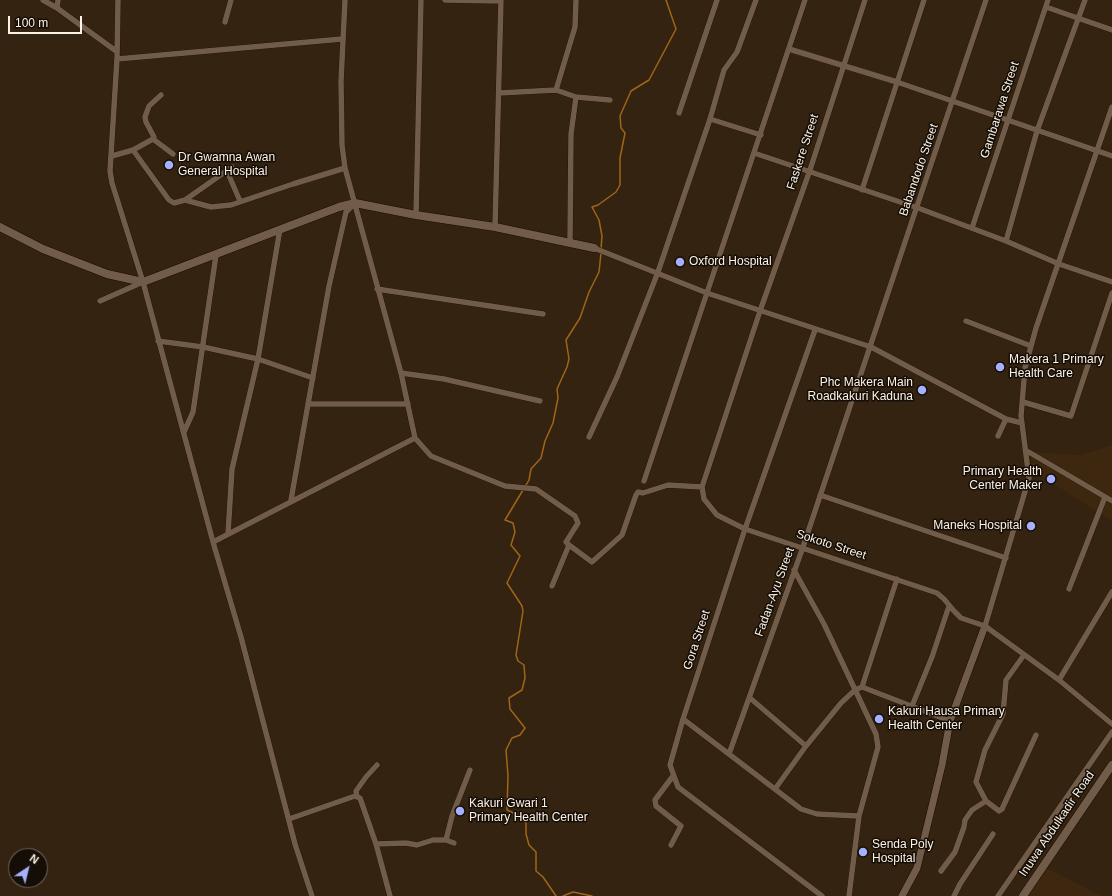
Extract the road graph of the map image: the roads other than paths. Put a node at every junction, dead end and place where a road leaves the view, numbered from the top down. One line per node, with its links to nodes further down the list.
1 (43, 0): 19 (street)
2 (58, 0): 19 (street)
3 (118, 0): 25 (street)
4 (230, 0): 21 (street)
5 (345, 0): 23 (street)
6 (421, 0): 55 (street)
7 (446, 0): 17 (street)
8 (576, 0): 29 (street)
9 (717, 0): 36 (street)
10 (756, 0): 37 (street)
11 (805, 0): 24 (street)
12 (865, 0): 27 (street, Faskere Street)
13 (924, 0): 28 (street)
14 (986, 0): 34 (street, Babandodo Street)
15 (1048, 0): 18 (street, Gambarawa Street)
16 (1085, 0): 20 (street)
17 (501, 1): 30 (street)
18 (1046, 7): 20 (street); 38 (street, Gambarawa Street)
19 (58, 8): 25 (street)
20 (1079, 19): 22 (street); 39 (street)
21 (225, 22)
22 (1112, 30)
23 (342, 39): 26 (street); 48 (street)
24 (789, 49): 27 (street); 40 (street)
25 (116, 51): 26 (street)
26 (117, 59): 46 (street)
27 (843, 65): 28 (street); 49 (street, Faskere Street)
28 (897, 82): 34 (street); 50 (street)
29 (556, 90): 30 (street); 32 (street)
30 (499, 93): 57 (street)
31 (161, 95): 41 (street)
32 (576, 96): 33 (street); 61 (street)
33 (610, 100)
34 (953, 101): 38 (street); 54 (street, Babandodo Street)
35 (1112, 107): 43 (street)
36 (679, 113)
37 (710, 119): 40 (street); 65 (street)
38 (1008, 120): 39 (street); 58 (street, Gambarawa Street)
39 (1037, 131): 43 (street); 60 (street)
40 (761, 135): 44 (street)
41 (153, 139): 42 (street); 45 (street)
42 (133, 150): 46 (street); 51 (street)
43 (1097, 150): 47 (street); 64 (street)
44 (754, 153): 49 (street); 69 (street)
45 (173, 154)
46 (112, 156): 66 (street)
47 (1112, 156)
48 (345, 168): 52 (street); 53 (street)
49 (810, 170): 50 (street); 72 (street, Faskere Street)
50 (862, 190): 54 (street)
51 (185, 200): 52 (street); 52 (street)
52 (240, 201)
53 (355, 203): 55 (main road); 59 (main road); 68 (street); 82 (street)
54 (918, 208): 58 (street); 79 (street, Babandodo Street)
55 (416, 215): 57 (main road)
56 (0, 227): 66 (main road)
57 (495, 227): 61 (main road)
58 (972, 228): 60 (street)
59 (280, 229): 63 (main road); 80 (street)
60 (1006, 241): 64 (street)
61 (570, 242): 62 (main road)
62 (594, 248): 65 (street)
63 (216, 255): 66 (main road); 78 (street)
64 (1059, 264): 67 (street); 77 (street)
65 (658, 272): 69 (street); 91 (street)
66 (143, 282): 71 (street); 76 (street)
67 (1112, 282)
68 (377, 288): 73 (street); 81 (street)
69 (707, 293): 72 (street); 94 (street)
70 (1112, 293): 84 (street)
71 (100, 301)
72 (760, 311): 75 (street); 95 (street)
73 (543, 314)
74 (966, 321): 77 (street)
75 (815, 330): 79 (street); 100 (street, Gora Street)
76 (158, 342): 78 (street); 89 (street)
77 (1031, 346): 84 (street)
78 (203, 347): 80 (street); 89 (street)
79 (871, 347): 87 (street); 96 (street, Fadan-Ayu Street)
80 (258, 359): 82 (street); 101 (street)
81 (401, 374): 83 (street); 86 (street)
82 (313, 378): 85 (street)
83 (540, 401)
84 (1023, 402): 88 (street)
85 (309, 404): 86 (street); 98 (street)
86 (408, 404): 92 (street)
87 (1006, 419): 88 (street); 90 (street)
88 (1022, 423): 93 (street)
89 (184, 432): 102 (street)
90 (998, 436)
91 (589, 437)
92 (415, 438): 98 (street); 103 (street)
93 (1027, 451): 97 (street); 105 (street)
94 (644, 481)
95 (702, 487): 100 (street, Sokoto Street); 103 (street)
96 (820, 495): 104 (street, Fadan-Ayu Street); 105 (street)
97 (1105, 497): 99 (street); 109 (street)
98 (291, 500): 101 (street)
99 (1112, 501)
100 (745, 529): 104 (street, Sokoto Street); 119 (street, Gora Street)
101 (228, 534): 102 (street)
102 (213, 542): 134 (street)
103 (569, 545): 108 (street)
104 (803, 547): 106 (street, Fadan-Ayu Street); 107 (street, Sokoto Street)
105 (1006, 558): 112 (street)
106 (794, 570): 116 (street); 117 (street, Fadan-Ayu Street)
107 (897, 579): 111 (street, Sokoto Street); 115 (street)
108 (552, 586)
109 (1069, 589)
110 (1112, 592): 114 (street)
111 (949, 606): 112 (street, Sokoto Street); 118 (street)
112 (985, 626): 113 (street, Sokoto Street); 120 (street)
113 (1024, 655): 114 (street, Sokoto Street); 132 (street)
114 (1059, 680): 121 (street, Sokoto Street)
115 (862, 687): 116 (street); 118 (street)
116 (855, 690): 124 (street); 133 (street)
117 (750, 698): 124 (street); 125 (street, Fadan-Ayu Street)
118 (912, 706): 120 (street)
119 (683, 719): 125 (street); 129 (street, Gora Street)
120 (950, 720): 145 (street)
121 (1112, 724)
122 (1112, 732): 147 (street)
123 (1036, 735): 132 (street)
124 (806, 746): 130 (street)
125 (729, 754): 130 (street)
126 (377, 765): 131 (street)
127 (1112, 765): 148 (main road, Inuwa Abdulkadir Road)
128 (470, 770): 136 (street)
129 (673, 776): 139 (street); 143 (street)
130 (775, 789): 133 (street)
131 (357, 797): 134 (street); 138 (street)
132 (986, 801): 140 (street)
133 (859, 816): 144 (street)
134 (289, 819): 141 (street)
135 (993, 834): 146 (street)
136 (446, 840): 137 (street); 138 (street)
137 (454, 843)
138 (376, 844): 142 (street)
139 (671, 845)
140 (941, 872)
141 (312, 896)
142 (390, 896)
143 (822, 896)
144 (849, 896)
145 (902, 896)
146 (954, 896)
147 (998, 896)
148 (1023, 896)

